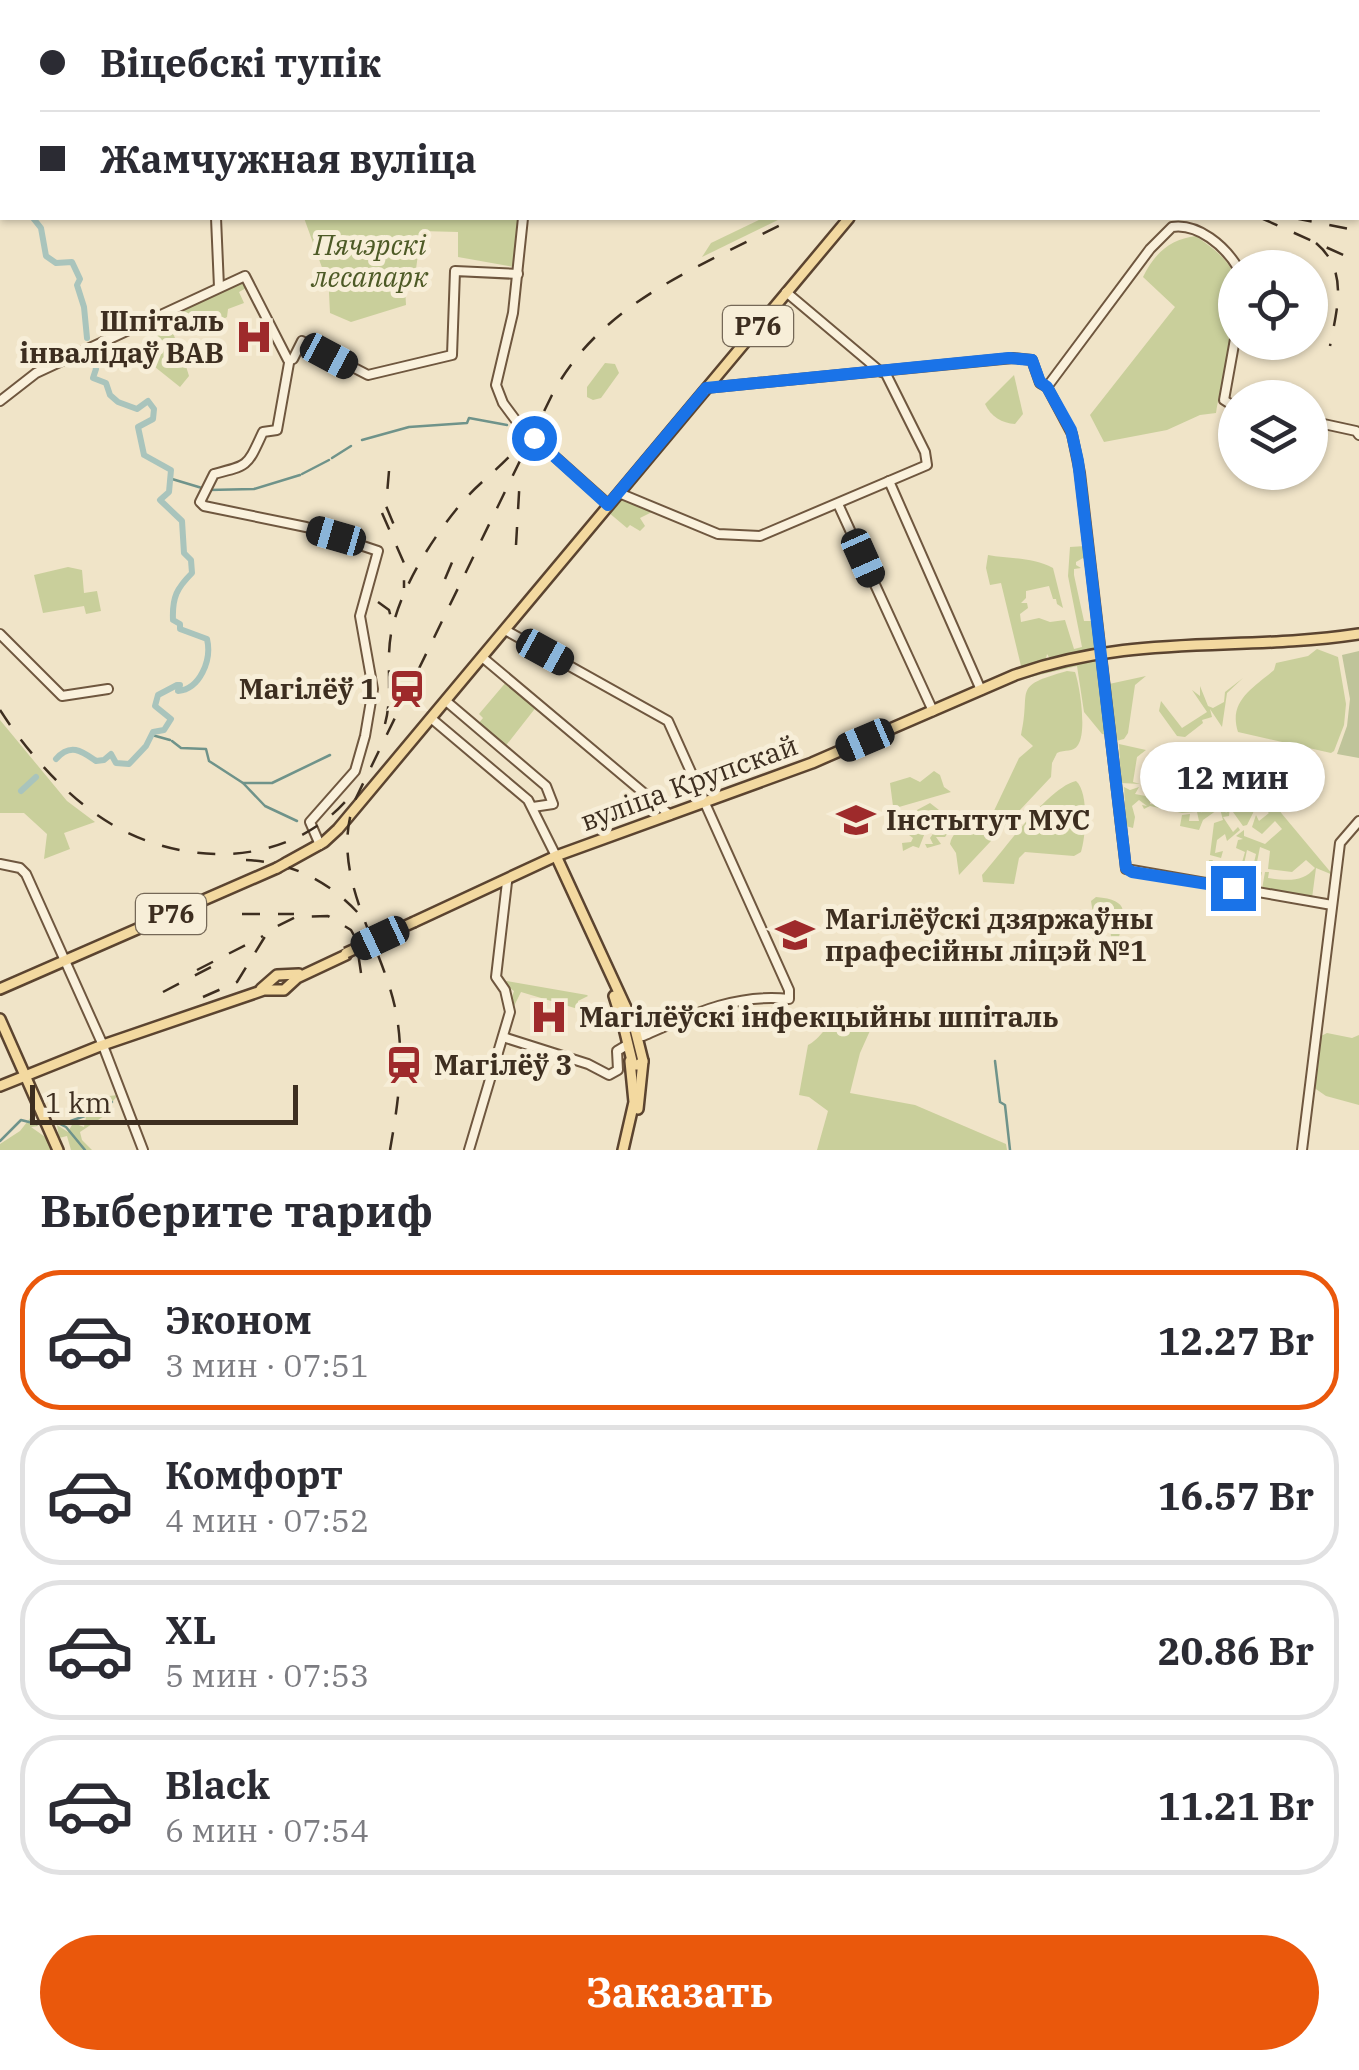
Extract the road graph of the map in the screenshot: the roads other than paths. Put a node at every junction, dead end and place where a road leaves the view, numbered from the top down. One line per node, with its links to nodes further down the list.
1 (216, 220): 6 (main road)
2 (523, 220): 5 (main road)
3 (847, 220): 7 (main road, Р76)
4 (1224, 250): 10 (main road)
5 (518, 274): 8 (main road); 18 (main road)
6 (218, 288): 8 (main road); 12 (main road)
7 (786, 292): 9 (main road); 11 (main road, Р76)
8 (290, 361): 33 (main road)
9 (883, 372): 10 (main road); 11 (main road); 15 (main road)
10 (1047, 387): 22 (main road)
11 (706, 388): 16 (main road, Р76)
12 (0, 401)
13 (1328, 425): 14 (main road)
14 (1359, 436)
15 (890, 481): 17 (main road); 25 (main road)
16 (618, 493): 17 (main road); 18 (main road, Р76)
17 (838, 504): 27 (main road)
18 (608, 505): 19 (main road, Р76)
19 (505, 630): 23 (main road, Р76); 29 (main road)
20 (0, 634): 24 (main road)
21 (1359, 636): 22 (main road, вуліца Крупскай)
22 (1102, 653): 25 (main road, вуліца Крупскай); 29 (main road, вуліца Крупскай); 38 (main road)
23 (482, 657): 26 (main road, Р76); 31 (main road)
24 (108, 688)
25 (981, 690): 27 (main road, вуліца Крупскай)
26 (446, 700): 28 (main road, Р76); 30 (main road, вуліца Крупскай)
27 (933, 711): 29 (main road, вуліца Крупскай)
28 (432, 719): 30 (main road); 33 (main road, Р76)
29 (706, 803): 31 (main road, вуліца Крупскай); 42 (main road)
30 (533, 807): 34 (main road)
31 (670, 816): 34 (main road, вуліца Крупскай)
32 (1359, 821): 38 (main road)
33 (320, 845): 39 (main road, Р76)
34 (556, 858): 36 (main road); 37 (main road); 42 (main road)
35 (0, 864): 39 (main road)
36 (507, 882): 37 (main road); 43 (main road)
37 (463, 901): 44 (main road, bridge)
38 (1332, 905): 54 (main road)
39 (65, 960): 40 (main road, Р76); 44 (main road)
40 (0, 989)
41 (2, 1031): 48 (main road)
42 (636, 1033): 45 (main road); 47 (main road)
43 (503, 1037): 45 (main road); 52 (main road)
44 (102, 1044): 48 (main road); 51 (main road)
45 (627, 1046): 46 (main road)
46 (630, 1058): 47 (main road); 53 (main road)
47 (643, 1061): 53 (main road)
48 (23, 1076): 49 (main road); 50 (main road)
49 (0, 1085)
50 (57, 1150)
51 (142, 1150)
52 (468, 1150)
53 (624, 1150)
54 (1302, 1150)

